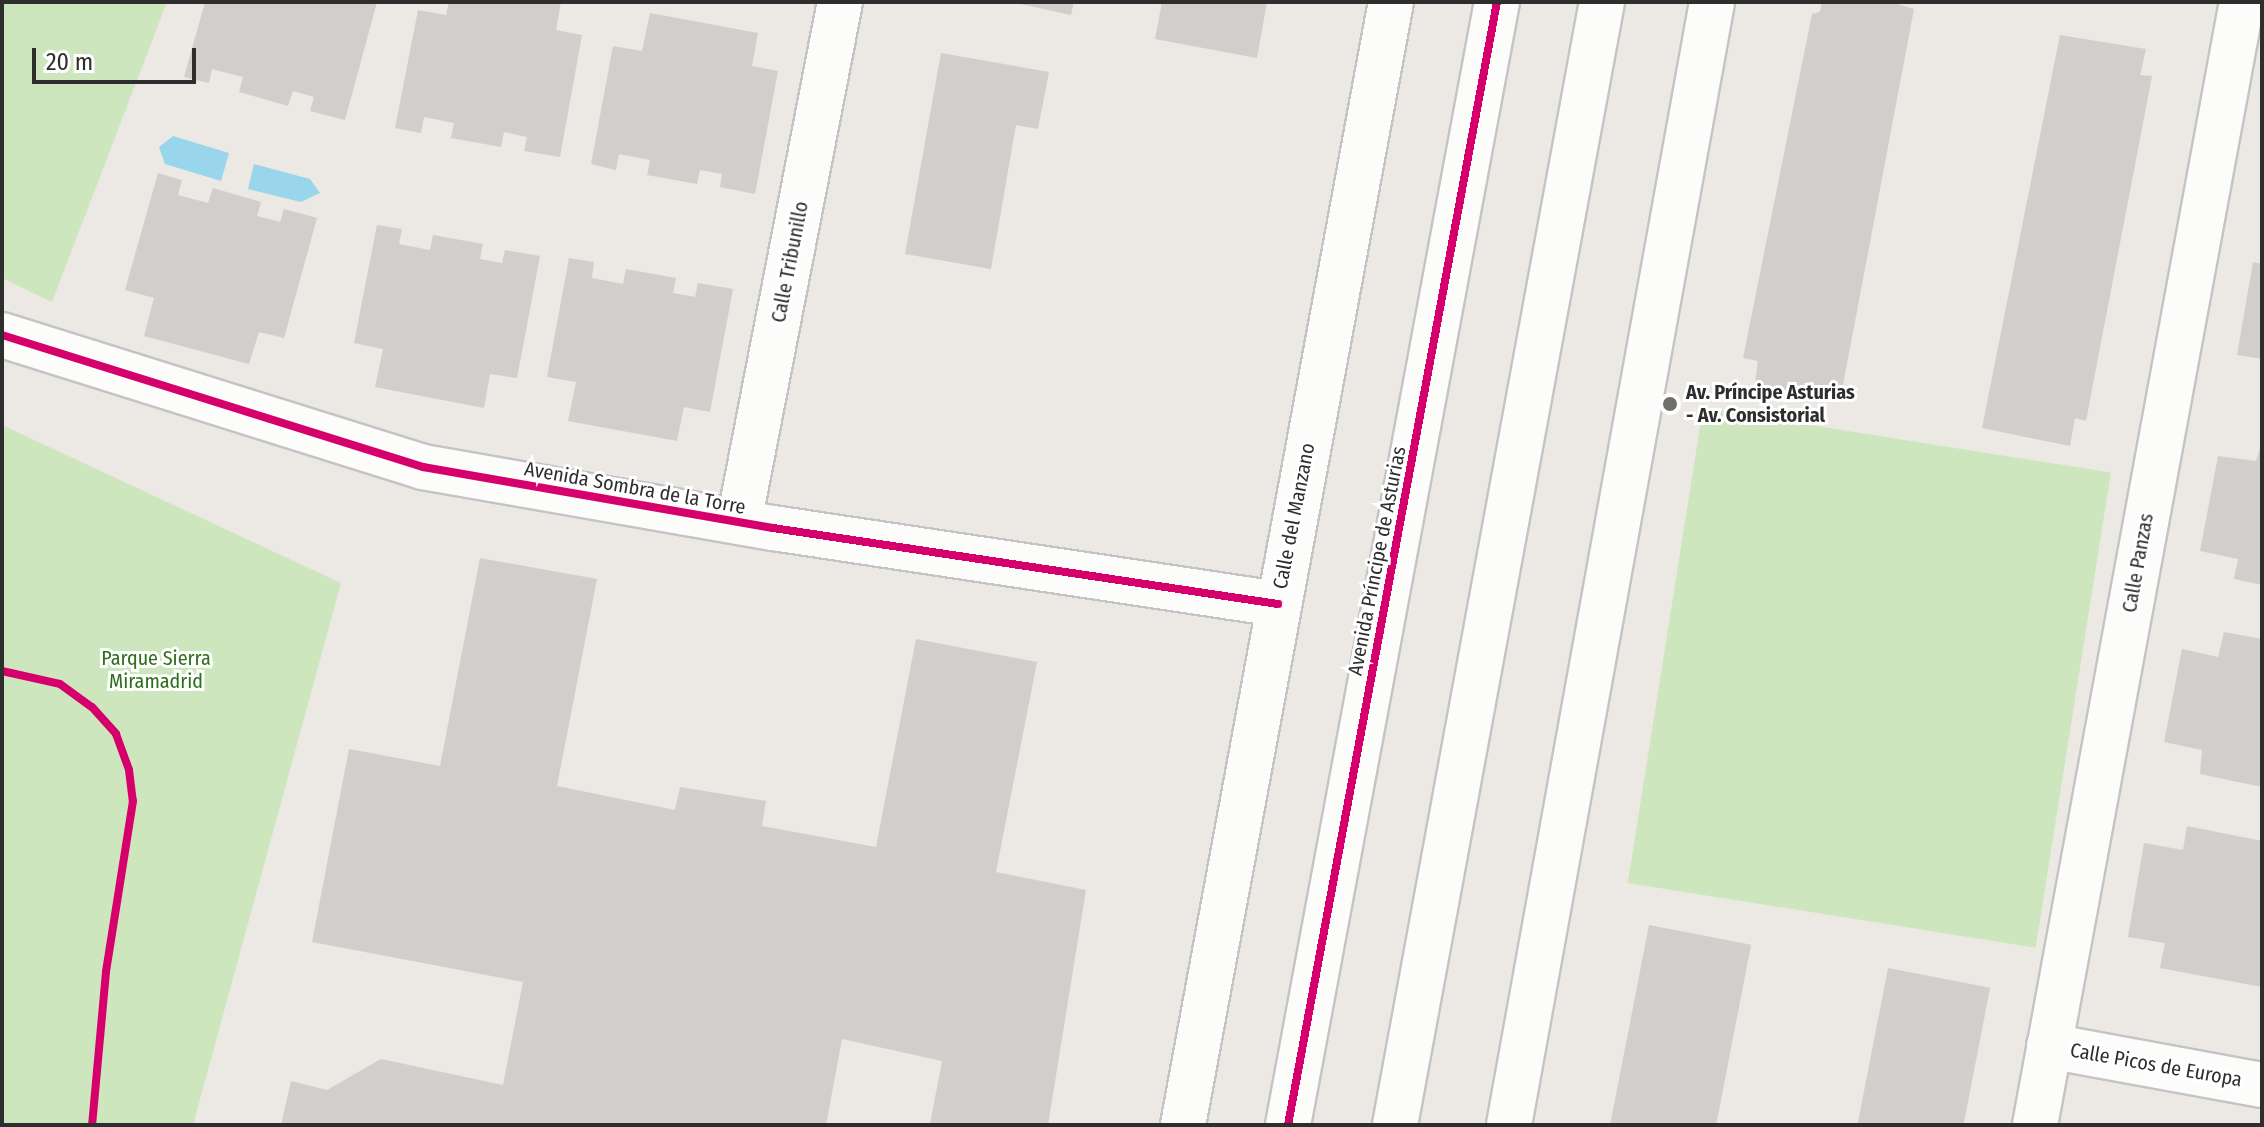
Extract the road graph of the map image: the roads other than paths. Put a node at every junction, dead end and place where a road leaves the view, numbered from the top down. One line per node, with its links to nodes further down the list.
1 (840, 2): 8 (street, Calle Tribunillo)
2 (1391, 2): 9 (street, Calle del Manzano)
3 (1497, 2): 14 (street, Avenida Príncipe de Asturias)
4 (1602, 2): 15 (street)
5 (1712, 2): 10 (street)
6 (2242, 2): 11 (street, Calle Panzas)
7 (2, 335): 8 (street, Avenida Sombra de la Torre)
8 (739, 522): 9 (street, Avenida Sombra de la Torre)
9 (1278, 604): 13 (street, Calle del Manzano)
10 (1541, 950): 16 (street); 17 (street)
11 (2049, 1046): 12 (street, Calle Picos de Europa); 18 (street, Calle Panzas)
12 (2262, 1085)
13 (1183, 1125)
14 (1288, 1125)
15 (1395, 1125)
16 (1483, 1125)
17 (1509, 1125)
18 (2035, 1125)

